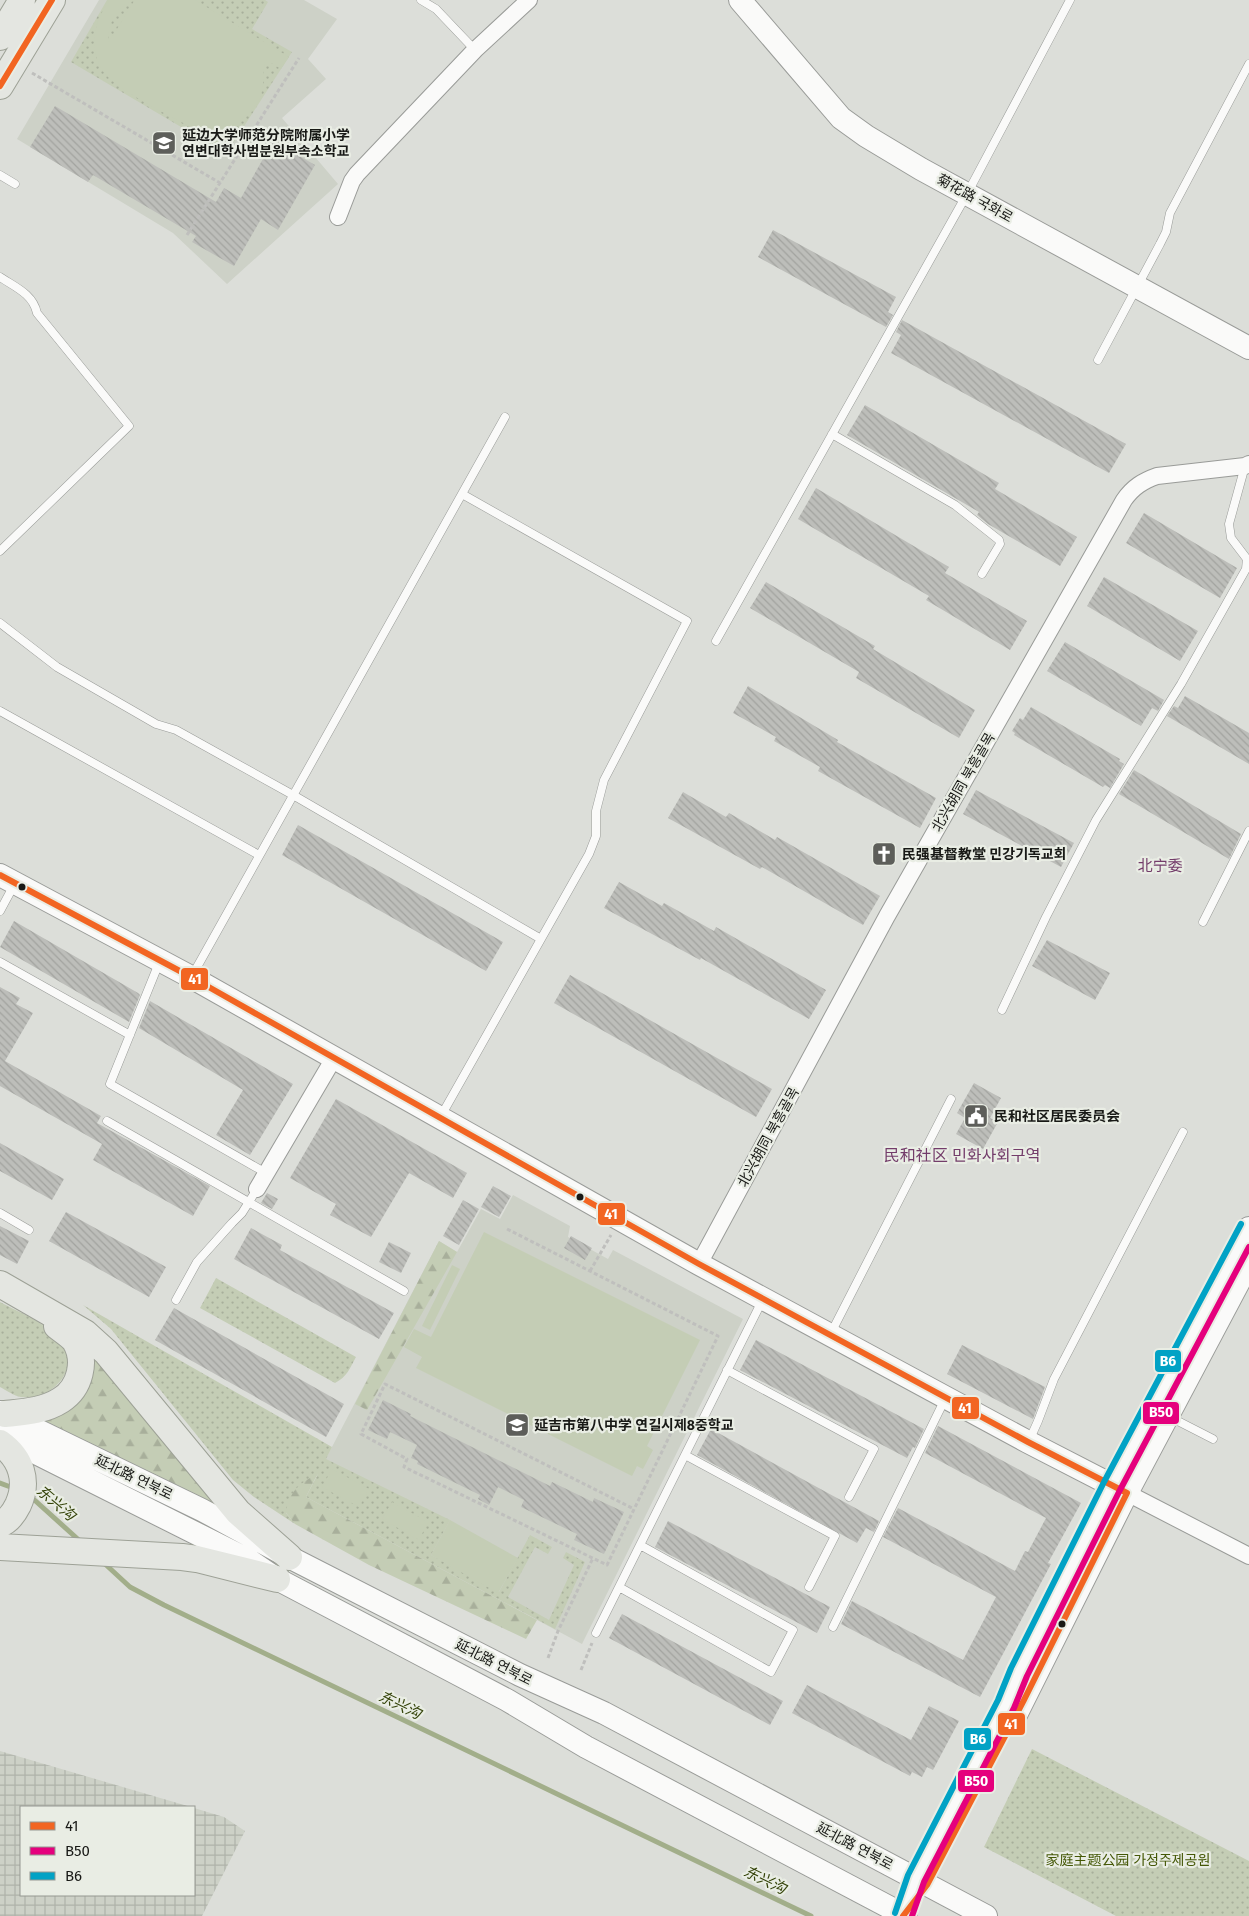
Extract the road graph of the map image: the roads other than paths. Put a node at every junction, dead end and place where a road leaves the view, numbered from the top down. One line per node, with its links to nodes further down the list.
1 (22, 0): 7 (main road)
2 (52, 0): 10 (main road)
3 (421, 0): 8 (lane)
4 (529, 0): 8 (street)
5 (740, 0): 13 (main road, 菊花路 국화로)
6 (1070, 0): 13 (lane)
7 (0, 37)
8 (475, 50): 14 (street)
9 (1249, 64): 16 (lane)
10 (0, 86)
11 (0, 175): 12 (lane)
12 (15, 184)
13 (967, 194): 16 (main road, 菊花路 국화로); 20 (lane)
14 (338, 217)
15 (0, 277): 23 (lane)
16 (1137, 287): 17 (main road, 菊花路 국화로); 18 (lane)
17 (1249, 348)
18 (1098, 360)
19 (505, 417): 22 (lane)
20 (832, 434): 24 (lane); 26 (lane)
21 (1247, 465): 38 (lane); 51 (street, 北兴胡同 북흥골목)
22 (462, 494): 28 (lane); 34 (lane)
23 (0, 551)
24 (982, 574)
25 (0, 623): 28 (lane)
26 (716, 641)
27 (0, 711): 30 (lane)
28 (293, 795): 30 (lane); 34 (lane)
29 (1249, 831): 33 (lane)
30 (259, 855): 37 (lane)
31 (8, 879): 32 (lane); 35 (main road)
32 (0, 911)
33 (1203, 922)
34 (541, 939): 42 (lane)
35 (160, 961): 37 (main road); 39 (lane)
36 (0, 962): 39 (lane)
37 (191, 977): 40 (main road)
38 (1002, 1010)
39 (130, 1035): 45 (lane)
40 (334, 1058): 42 (main road); 45 (street)
41 (952, 1099): 57 (lane)
42 (440, 1118): 51 (main road)
43 (107, 1121): 46 (lane)
44 (1183, 1132): 63 (lane)
45 (266, 1174): 46 (street)
46 (253, 1196): 53 (lane); 56 (lane)
47 (0, 1213): 49 (lane)
48 (1249, 1228): 66 (main road)
49 (29, 1230)
50 (1249, 1263): 60 (main road)
51 (699, 1264): 55 (main road)
52 (0, 1284): 71 (main road)
53 (404, 1291)
54 (0, 1293): 61 (main road)
55 (763, 1299): 57 (main road); 58 (lane)
56 (176, 1300)
57 (830, 1335): 59 (main road)
58 (727, 1370): 65 (lane); 67 (lane)
59 (946, 1397): 63 (main road); 74 (lane)
60 (1168, 1416): 62 (lane); 66 (main road)
61 (2, 1420): 71 (main road, 延北路 연북로)
62 (1213, 1439)
63 (1028, 1442): 66 (main road)
64 (0, 1443): 68 (main road)
65 (685, 1455): 69 (lane); 73 (lane)
66 (1120, 1489): 70 (street); 76 (main road)
67 (849, 1497)
68 (1, 1531): 71 (main road)
69 (640, 1545): 72 (lane); 72 (lane)
70 (1249, 1556)
71 (283, 1568): 76 (main road, 延北路 연북로); 77 (main road, 延北路 연북로)
72 (618, 1587): 75 (lane)
73 (809, 1587)
74 (833, 1626)
75 (596, 1633)
76 (921, 1882): 77 (main road); 78 (main road, 延北路 연북로)
77 (904, 1916)
78 (986, 1916)

